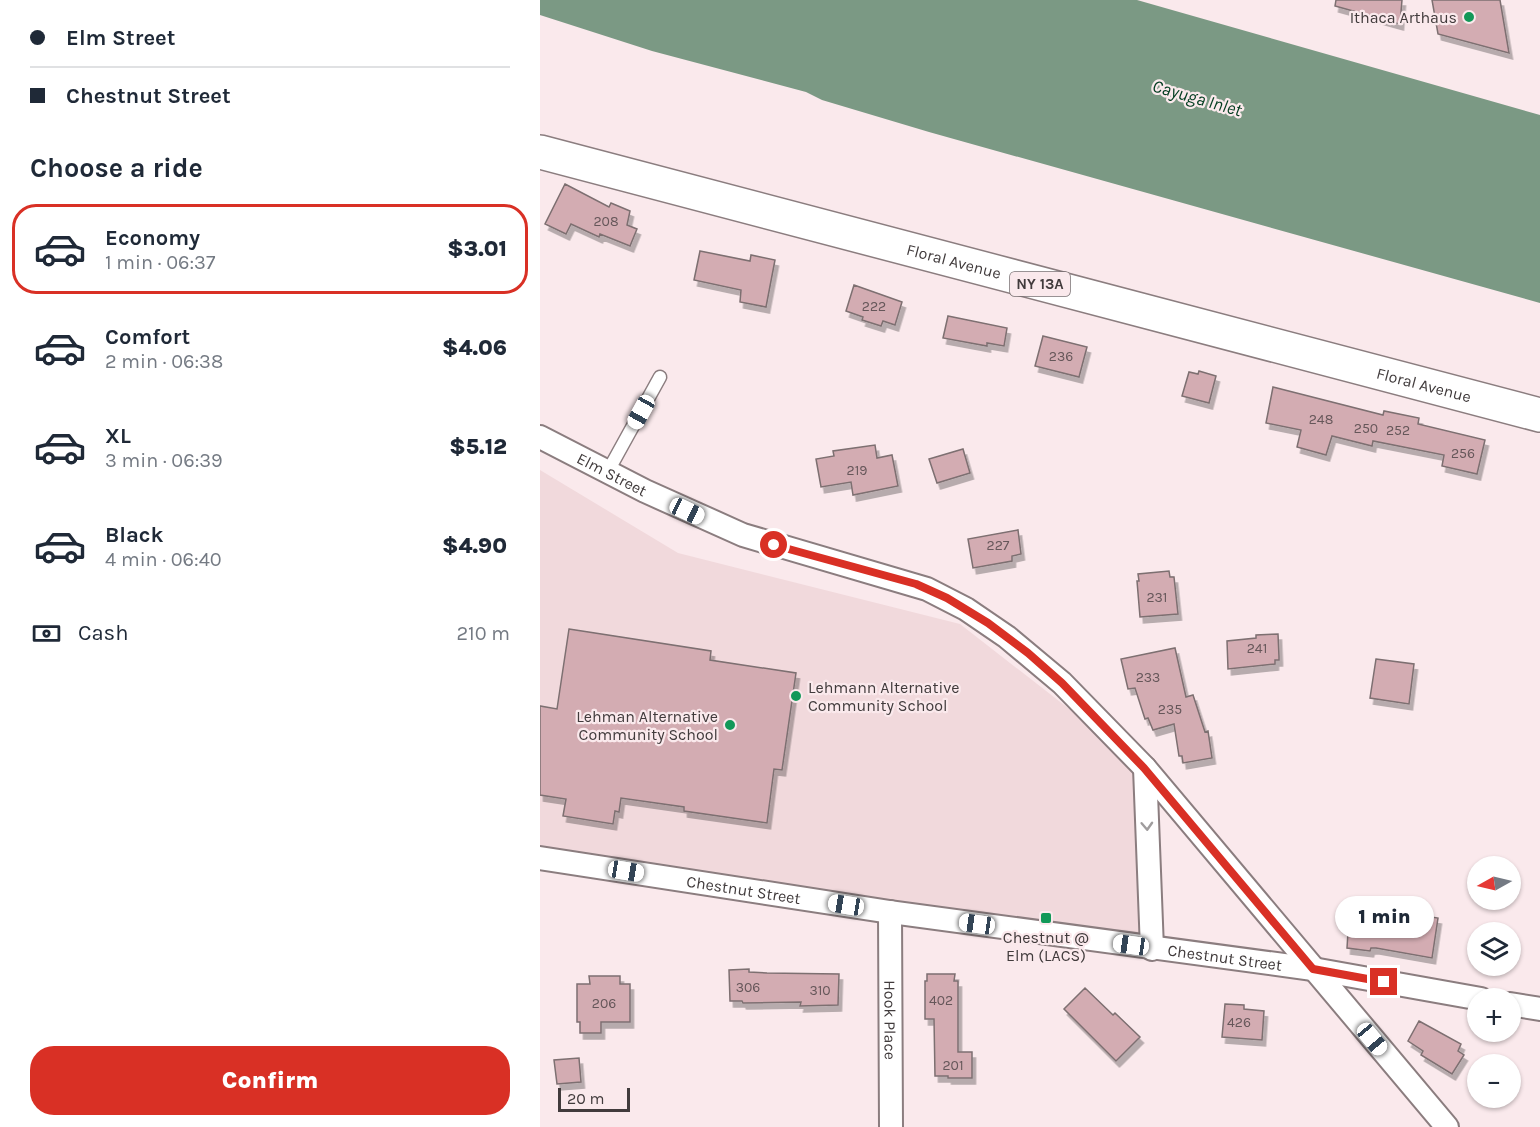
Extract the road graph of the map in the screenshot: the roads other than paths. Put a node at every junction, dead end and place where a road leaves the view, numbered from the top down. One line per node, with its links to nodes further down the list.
1 (540, 152): 3 (main road, Floral Avenue / NY 13A)
2 (660, 377): 5 (lane)
3 (1540, 415)
4 (540, 437): 5 (street, Elm Street)
5 (607, 473): 6 (street, Elm Street)
6 (1144, 768): 9 (street, one-way to 9); 10 (street, Elm Street)
7 (540, 858): 8 (street, Chestnut Street)
8 (890, 912): 9 (street, Chestnut Street); 14 (street, Hook Place)
9 (1152, 949): 10 (street, Chestnut Street)
10 (1313, 969): 11 (street, Chestnut Street); 15 (street, Elm Street)
11 (1467, 996)
12 (1521, 1006): 13 (street)
13 (1540, 1009)
14 (891, 1127)
15 (1447, 1127)

